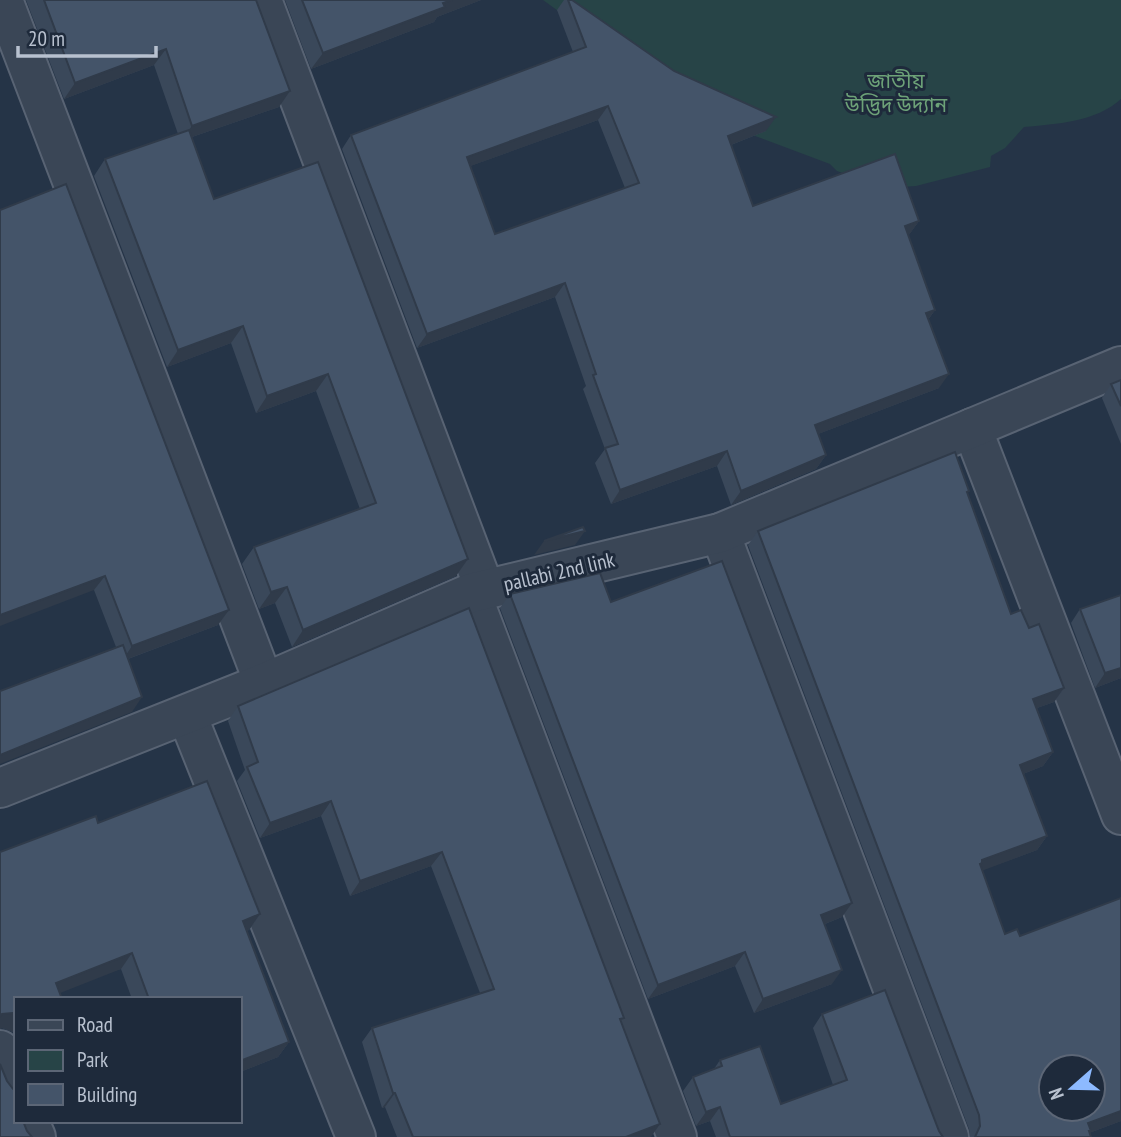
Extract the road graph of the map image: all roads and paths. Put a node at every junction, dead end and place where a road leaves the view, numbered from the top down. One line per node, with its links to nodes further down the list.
1 (3, 0): 7 (street)
2 (262, 0): 6 (street)
3 (1121, 366): 4 (street, pallabi 2nd link)
4 (972, 428): 5 (street, pallabi 2nd link); 10 (street)
5 (720, 533): 6 (street, pallabi 2nd link); 15 (street)
6 (478, 592): 7 (street, pallabi 2nd link); 14 (street)
7 (264, 683): 8 (street, pallabi 2nd link)
8 (187, 715): 9 (street, pallabi 2nd link); 13 (street)
9 (3, 779)
10 (1121, 815)
11 (0, 1050): 12 (street)
12 (14, 1083)
13 (356, 1137)
14 (677, 1137)
15 (949, 1137)

